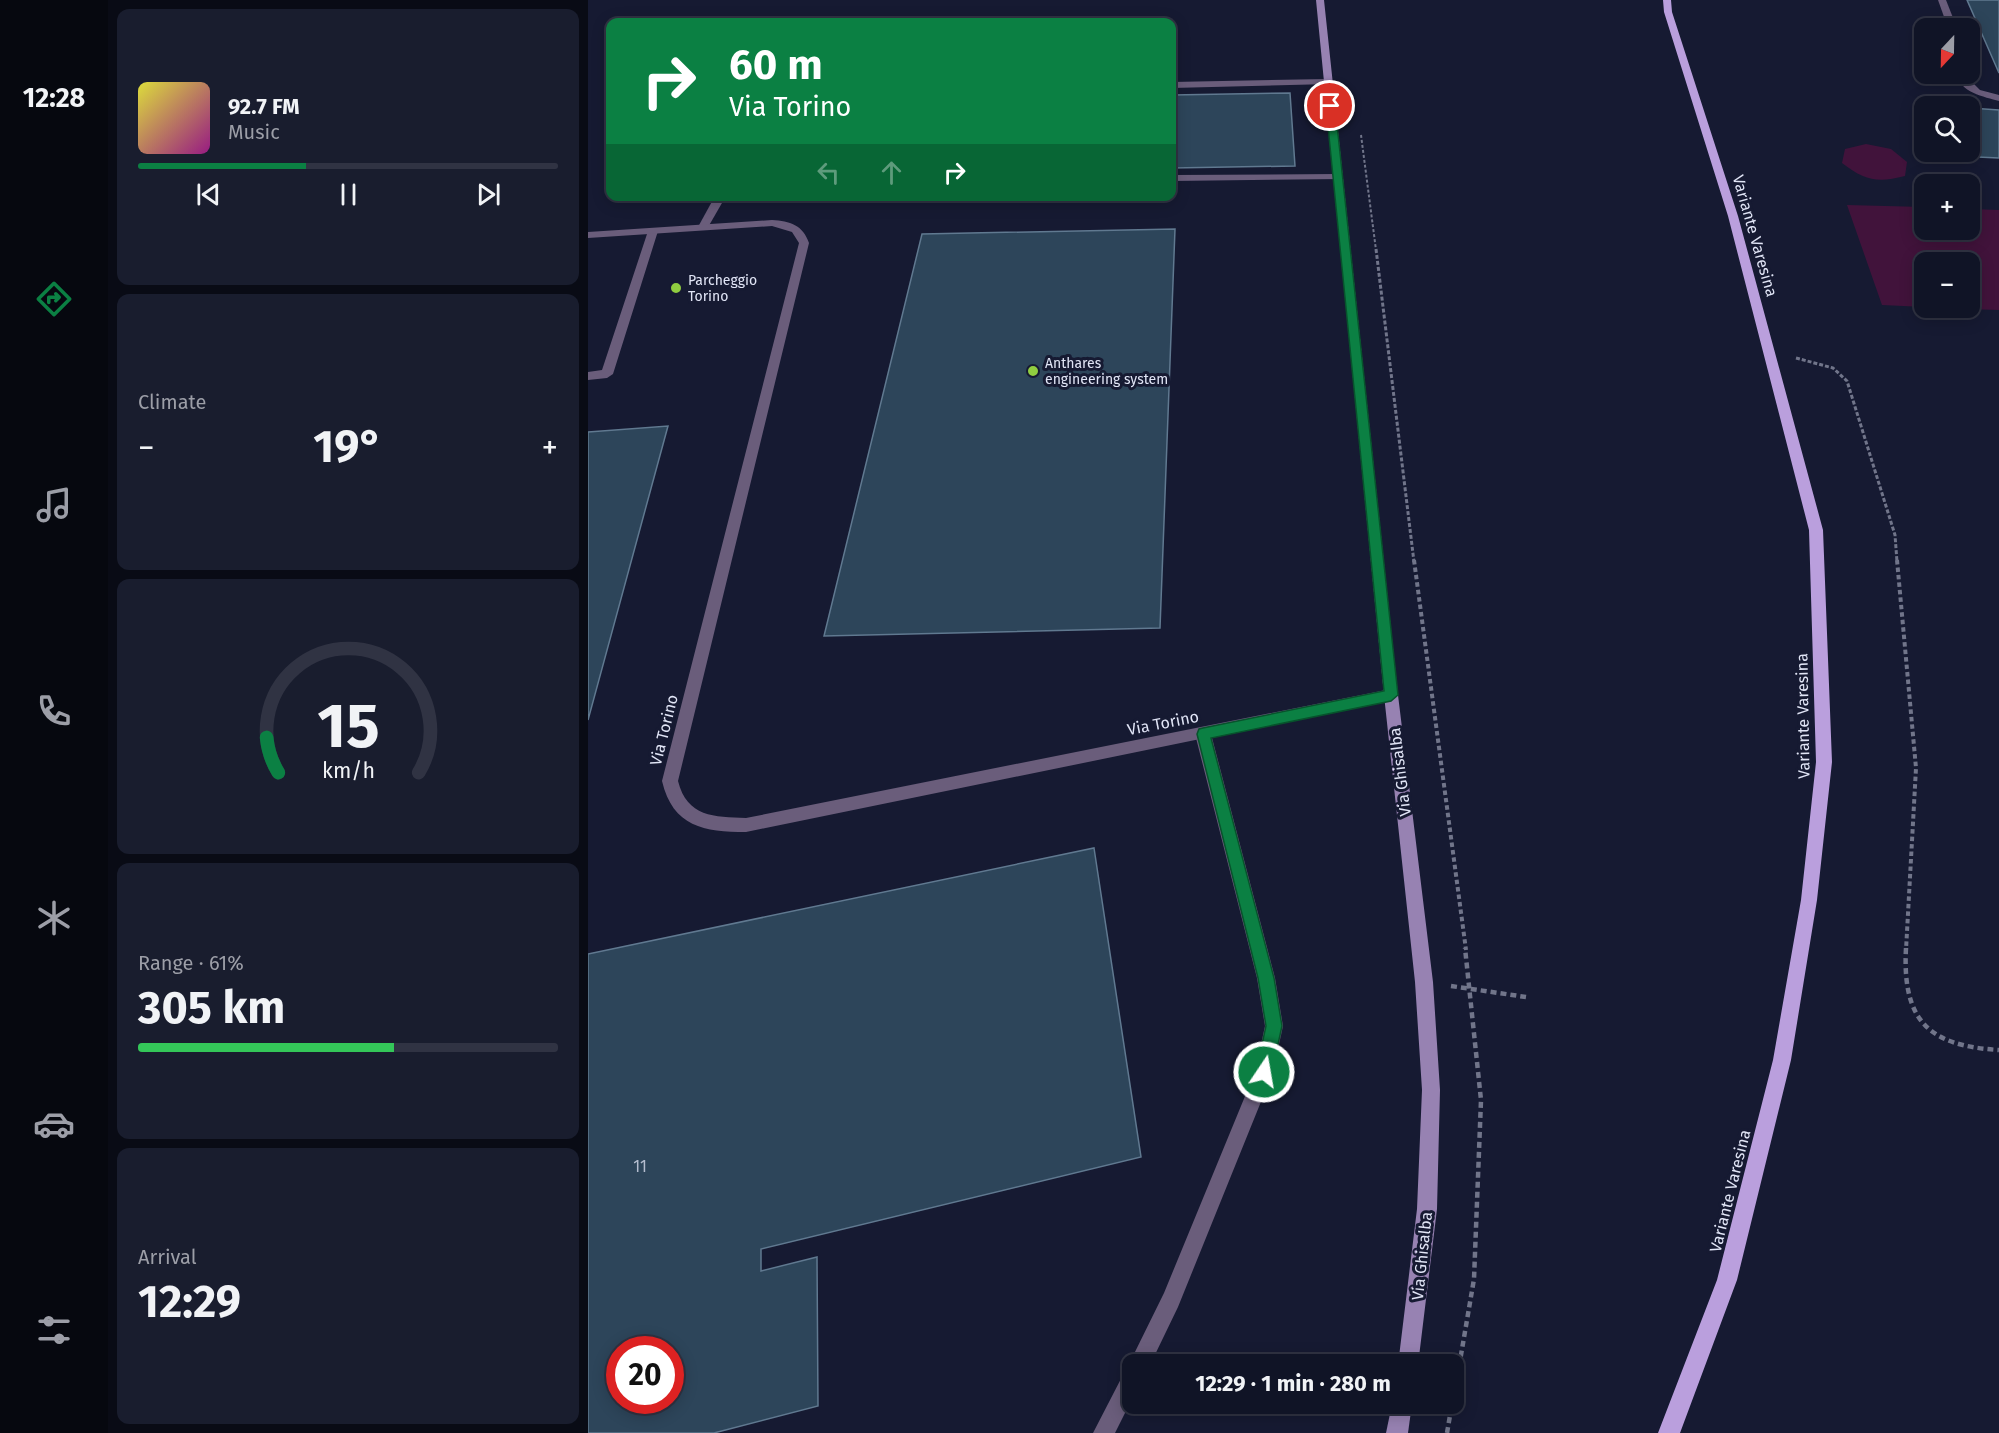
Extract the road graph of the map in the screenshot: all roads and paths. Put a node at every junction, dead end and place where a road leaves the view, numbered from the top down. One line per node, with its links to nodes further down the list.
1 (1320, 0): 5 (street, Via Ghisalba)
2 (1667, 0): 16 (main road, Variante Varesina)
3 (1942, 0): 4 (street)
4 (1949, 18)
5 (1328, 82): 7 (street); 10 (street, Via Ghisalba)
6 (1968, 84): 8 (street)
7 (1176, 85)
8 (1999, 98)
9 (1361, 130): 21 (path)
10 (1338, 177): 11 (street); 18 (street, Via Ghisalba)
11 (1176, 178)
12 (718, 201): 13 (street)
13 (703, 227): 14 (street, Via Torino); 19 (street, Via Torino)
14 (653, 231): 15 (street, Via Torino); 17 (street)
15 (588, 235)
16 (1770, 355): 23 (path); 33 (main road, Variante Varesina)
17 (588, 376)
18 (1391, 695): 19 (street, Via Torino); 20 (street, Via Ghisalba)
19 (1203, 734): 24 (street)
20 (1424, 982): 21 (path); 25 (street, Via Ghisalba)
21 (1471, 989): 22 (path); 26 (path)
22 (1526, 997)
23 (1999, 1050)
24 (1144, 1354)
25 (1410, 1354)
26 (1461, 1354)
27 (1122, 1398): 30 (street)
28 (1400, 1414): 31 (street)
29 (1450, 1414): 32 (path)
30 (1104, 1433)
31 (1397, 1433)
32 (1447, 1433)
33 (1669, 1433)

